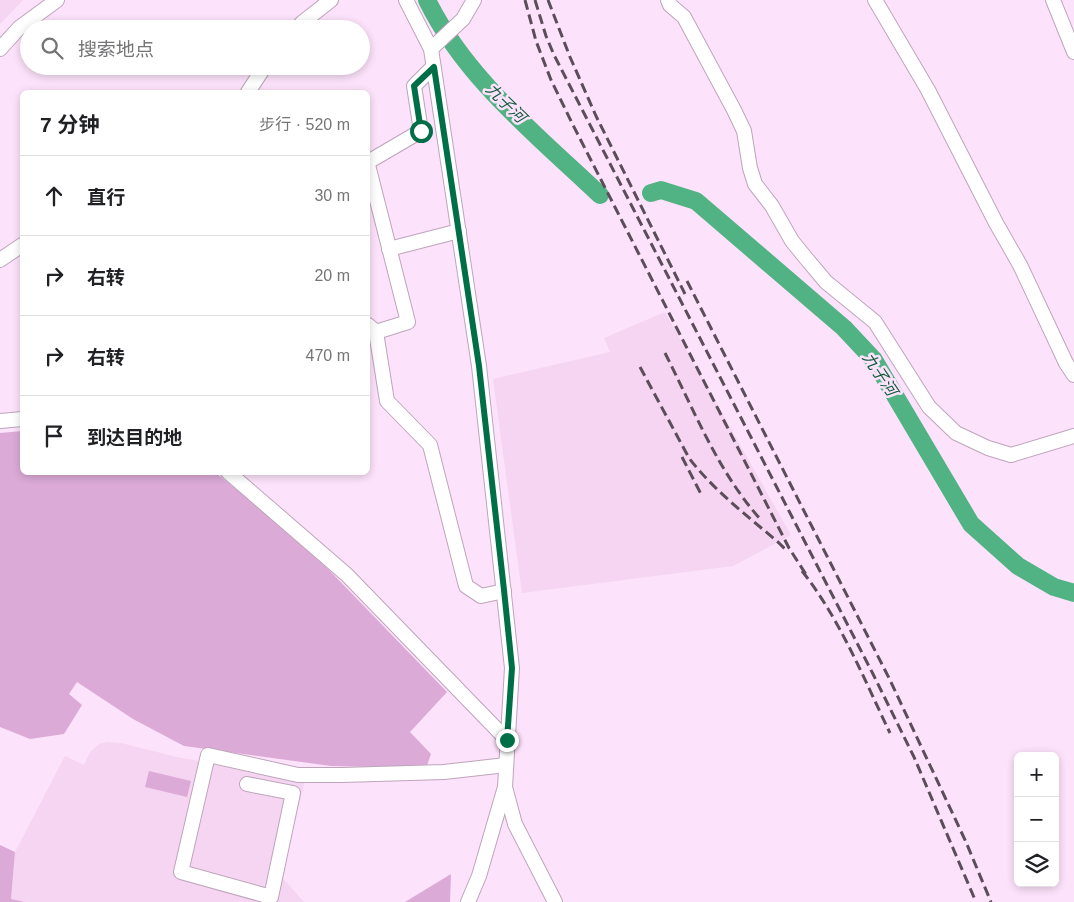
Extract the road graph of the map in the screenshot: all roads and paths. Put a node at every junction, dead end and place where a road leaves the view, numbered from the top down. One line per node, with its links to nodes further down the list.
1 (57, 0): 8 (street)
2 (331, 0): 9 (street)
3 (406, 0): 12 (street)
4 (474, 0): 12 (street)
5 (668, 0): 27 (street)
6 (875, 0): 24 (street)
7 (1053, 0): 13 (street)
8 (30, 20)
9 (306, 20)
10 (20, 27): 11 (street)
11 (0, 49)
12 (431, 49): 14 (street)
13 (1074, 52)
14 (434, 67): 17 (street); 19 (street)
15 (259, 75): 16 (street)
16 (249, 90)
17 (370, 162)
18 (370, 171): 21 (street)
19 (459, 231): 21 (street); 29 (street)
20 (20, 246): 22 (street)
21 (389, 249): 23 (street)
22 (0, 260)
23 (372, 328): 29 (street)
24 (1074, 375)
25 (20, 418): 26 (street)
26 (0, 421)
27 (1074, 436)
28 (231, 475): 30 (street)
29 (504, 590): 30 (street)
30 (507, 740): 31 (street)
31 (506, 765): 32 (street); 33 (street)
32 (248, 784)
33 (506, 787): 34 (street); 35 (street)
34 (468, 902)
35 (555, 902)

